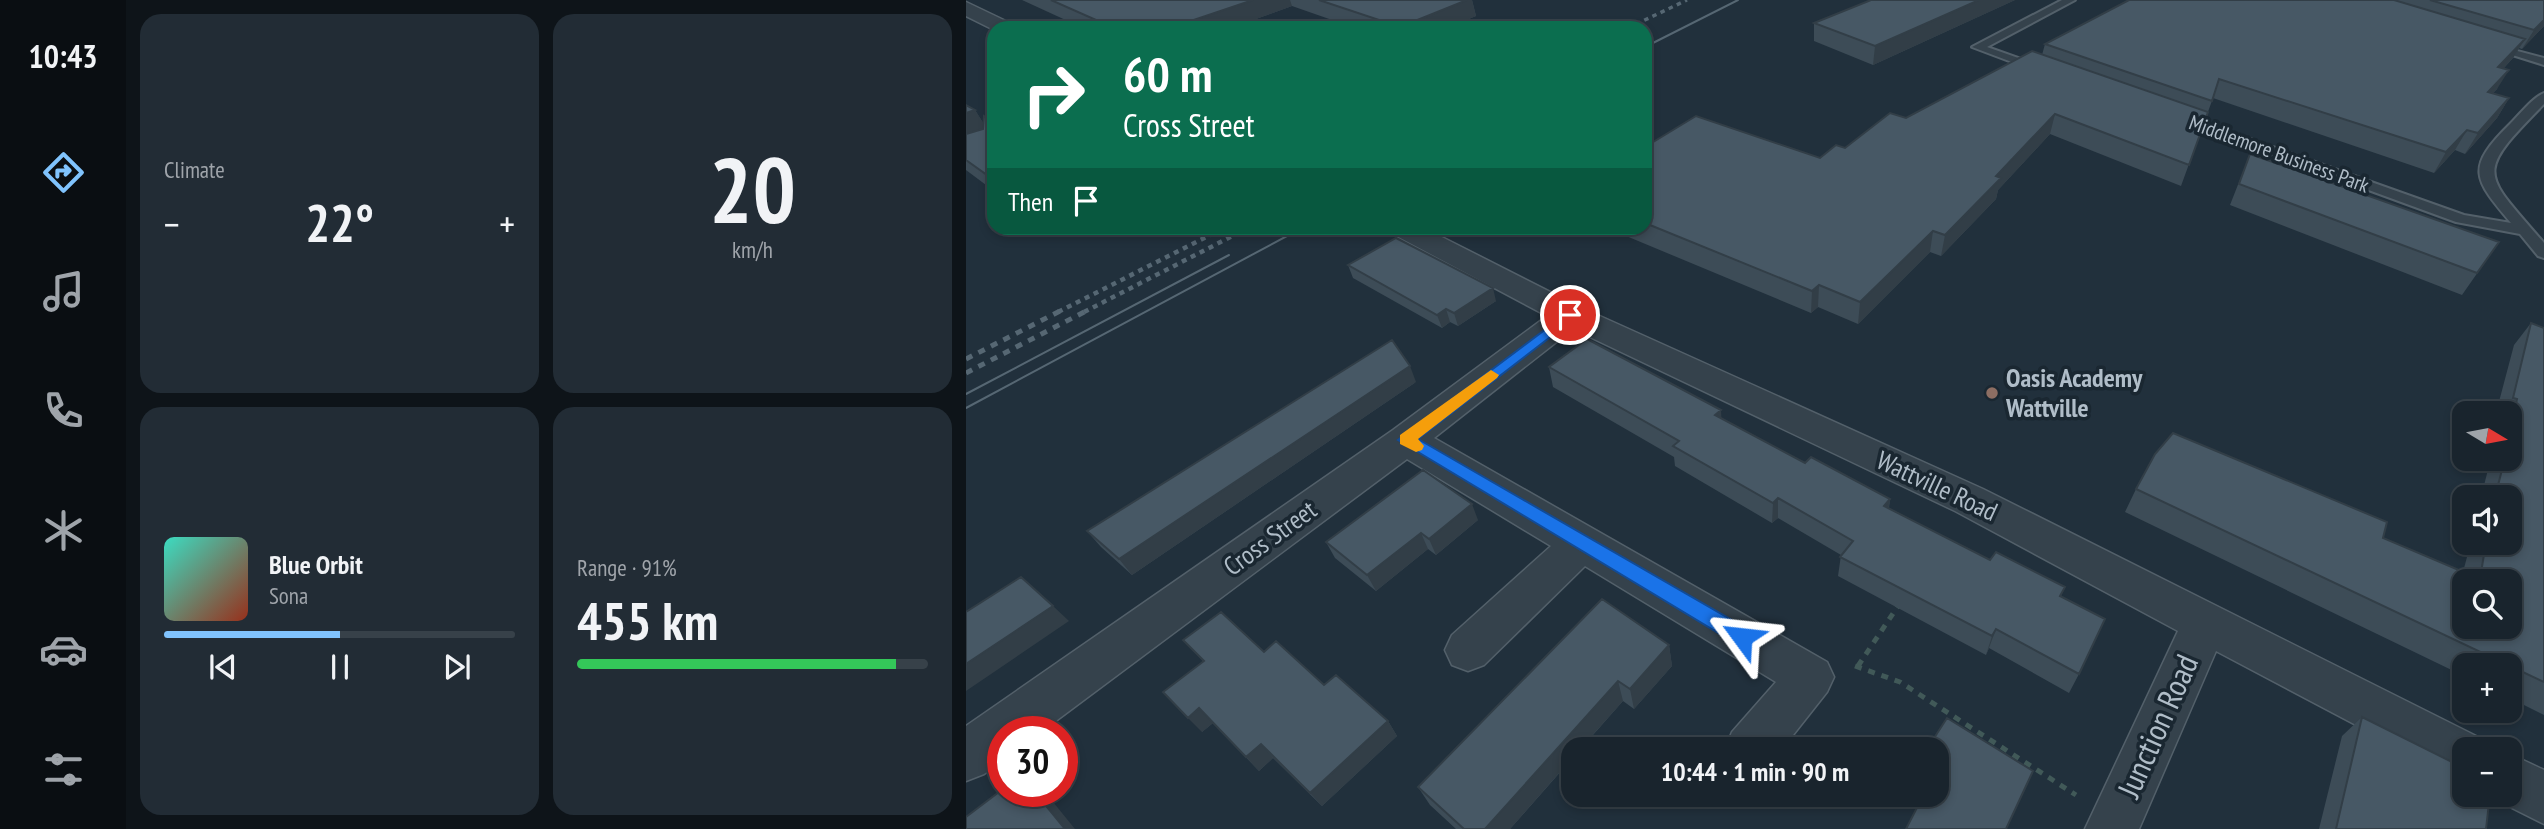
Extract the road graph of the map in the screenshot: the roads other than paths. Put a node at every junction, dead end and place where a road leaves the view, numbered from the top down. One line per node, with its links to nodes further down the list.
1 (2070, 0): 6 (lane)
2 (966, 8): 3 (street)
3 (991, 21)
4 (2474, 40): 5 (lane)
5 (2544, 62)
6 (2056, 75)
7 (2544, 97): 9 (lane)
8 (2161, 112): 9 (lane, Middlemore Business Park)
9 (2522, 230): 11 (lane)
10 (1417, 235): 12 (street, Wattville Road)
11 (2544, 253)
12 (1570, 315): 13 (street, Cross Street); 15 (street, Wattville Road)
13 (1406, 440): 14 (street); 19 (street, Cross Street)
14 (1582, 542): 16 (street); 17 (street)
15 (2204, 624): 18 (street, Wattville Road); 22 (street, Junction Road)
16 (1468, 650)
17 (1760, 737)
18 (2452, 751)
19 (966, 756)
20 (2522, 786): 21 (street)
21 (2544, 798)
22 (2113, 824)

